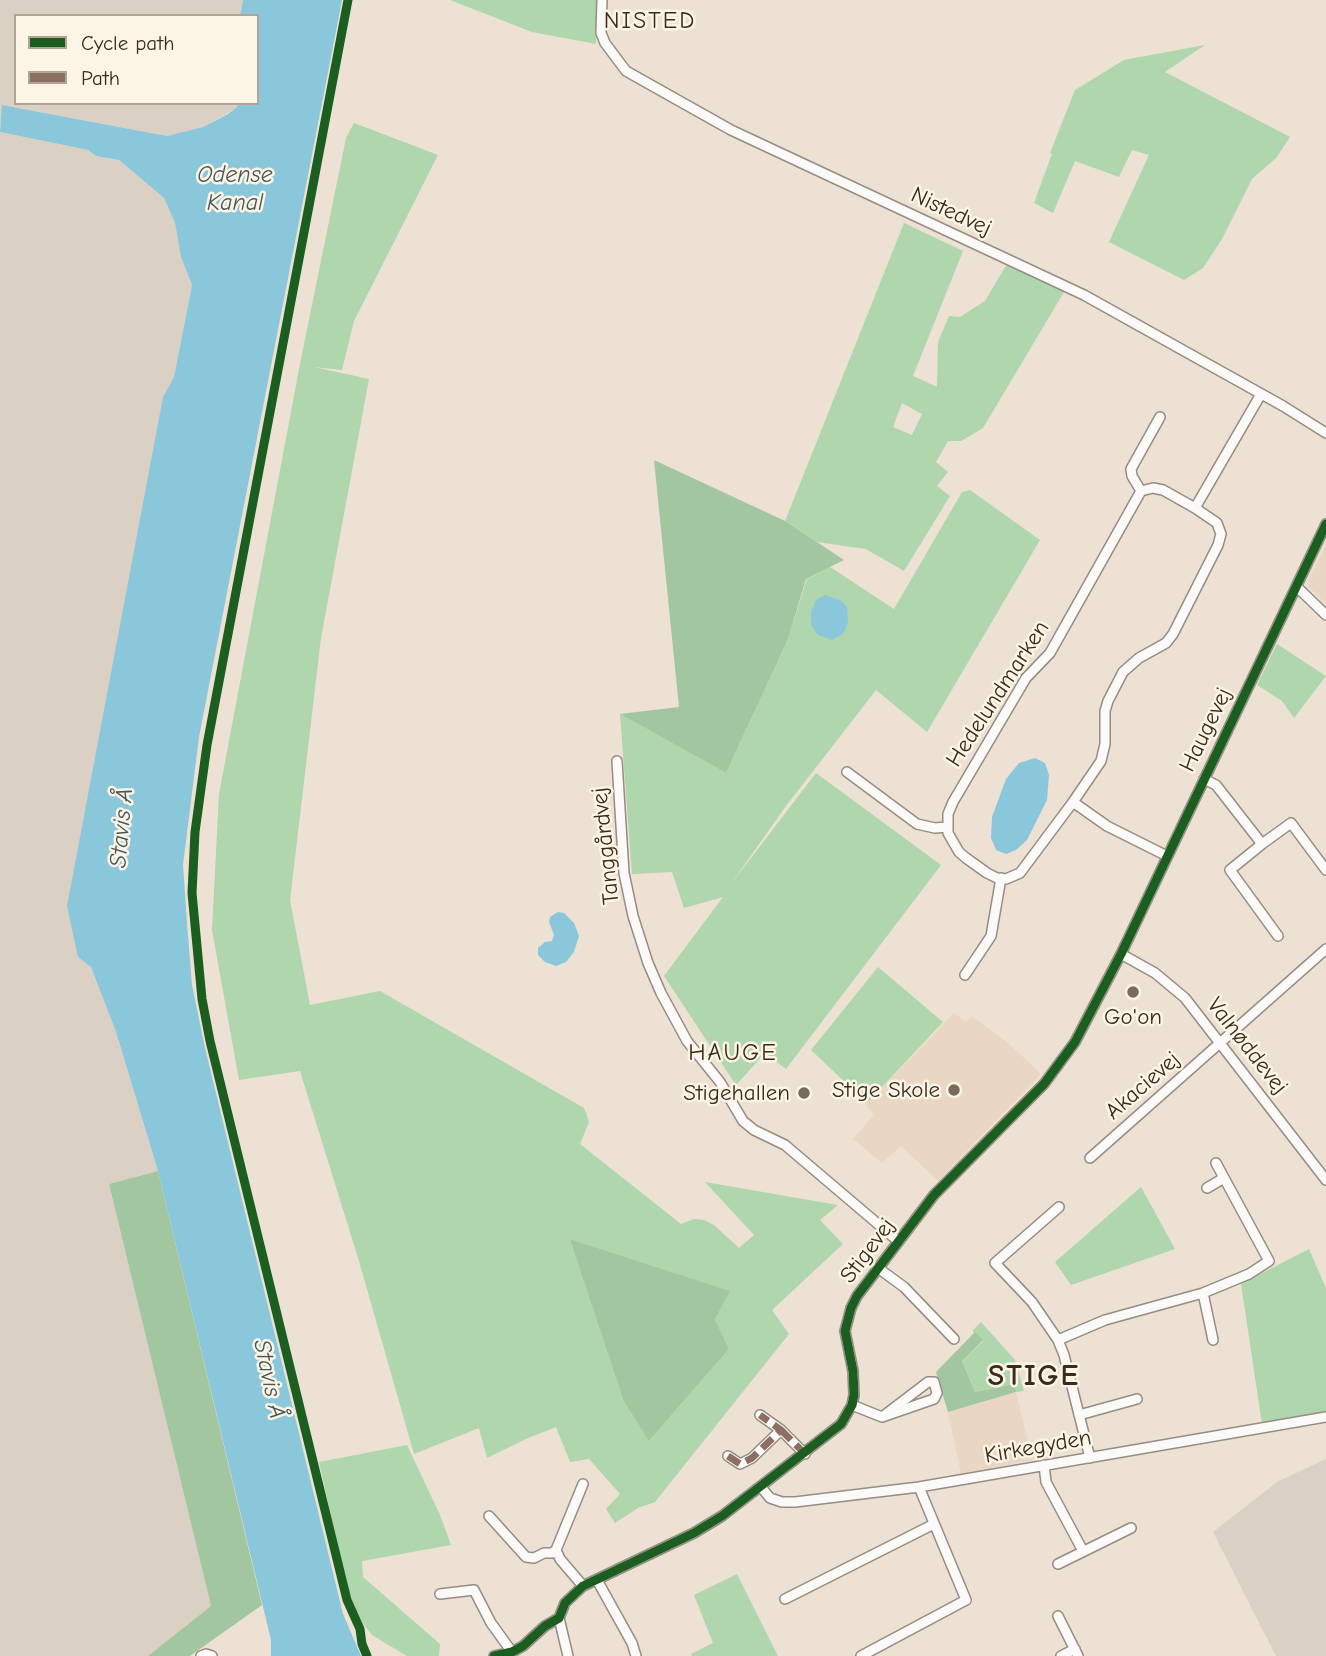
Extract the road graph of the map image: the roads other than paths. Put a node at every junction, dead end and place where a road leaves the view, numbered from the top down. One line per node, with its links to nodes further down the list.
1 (602, 0): 2 (street, Nistedvej)
2 (1261, 394): 4 (street, Nistedvej); 6 (street)
3 (1160, 417): 5 (street)
4 (1326, 433)
5 (1141, 491): 6 (street); 11 (street, Hedelundmarken)
6 (1195, 508): 15 (street)
7 (1326, 524): 8 (street, Haugevej)
8 (1297, 587): 9 (street); 14 (street, Haugevej)
9 (1326, 615)
10 (1058, 616): 11 (street, Hedelundmarken)
11 (1067, 621): 16 (street, Hedelundmarken)
12 (617, 761): 32 (street, Tanggårdvej)
13 (847, 772): 16 (street)
14 (1204, 779): 17 (street); 18 (street, Haugevej)
15 (1073, 802): 18 (street); 20 (street)
16 (948, 830): 20 (street)
17 (1262, 844): 19 (street); 21 (street)
18 (1167, 856): 23 (street, Haugevej)
19 (1326, 870)
20 (1001, 878): 24 (street)
21 (1278, 936)
22 (1326, 949): 25 (street, Akacievej)
23 (1121, 954): 25 (street, Valnøddevej); 32 (street, Stigevej)
24 (965, 975)
25 (1221, 1042): 26 (street, Akacievej); 29 (street, Valnøddevej)
26 (1090, 1158)
27 (1216, 1163): 28 (street)
28 (1224, 1178): 30 (street); 34 (street)
29 (1326, 1180)
30 (1207, 1188)
31 (1059, 1207): 36 (street)
32 (898, 1241): 33 (street, Stigevej)
33 (878, 1268): 35 (street, Stigevej); 39 (street, Stigevej)
34 (1203, 1293): 36 (street); 37 (street)
35 (954, 1339)
36 (1058, 1339): 41 (street)
37 (1213, 1340)
38 (1137, 1399): 41 (street)
39 (852, 1405): 42 (street); 45 (street)
40 (760, 1415): 44 (street)
41 (1079, 1415): 47 (street)
42 (882, 1417): 42 (street)
43 (1326, 1418): 47 (street, Kirkegyden)
44 (781, 1430): 45 (street); 46 (street)
45 (805, 1454): 50 (street)
46 (728, 1456)
47 (1090, 1458): 48 (street, Kirkegyden)
48 (1044, 1465): 51 (street, Kirkegyden); 56 (street)
49 (583, 1484): 55 (street)
50 (761, 1487): 51 (street, Kirkegyden); 58 (street)
51 (919, 1487): 53 (street)
52 (489, 1516): 55 (street)
53 (934, 1524): 61 (street); 71 (street)
54 (1131, 1528): 56 (street)
55 (556, 1550): 59 (street)
56 (1083, 1551): 57 (street)
57 (1058, 1564)
58 (597, 1580): 59 (street); 70 (street)
59 (583, 1586): 63 (street)
60 (440, 1594): 64 (street)
61 (785, 1599)
62 (1058, 1616): 65 (street)
63 (559, 1618): 64 (street); 69 (street)
64 (512, 1652): 68 (street)
65 (1076, 1653): 72 (street)
66 (201, 1656): 67 (street)
67 (212, 1656)
68 (494, 1656)
69 (568, 1656)
70 (636, 1656)
71 (861, 1656)
72 (1061, 1656)

